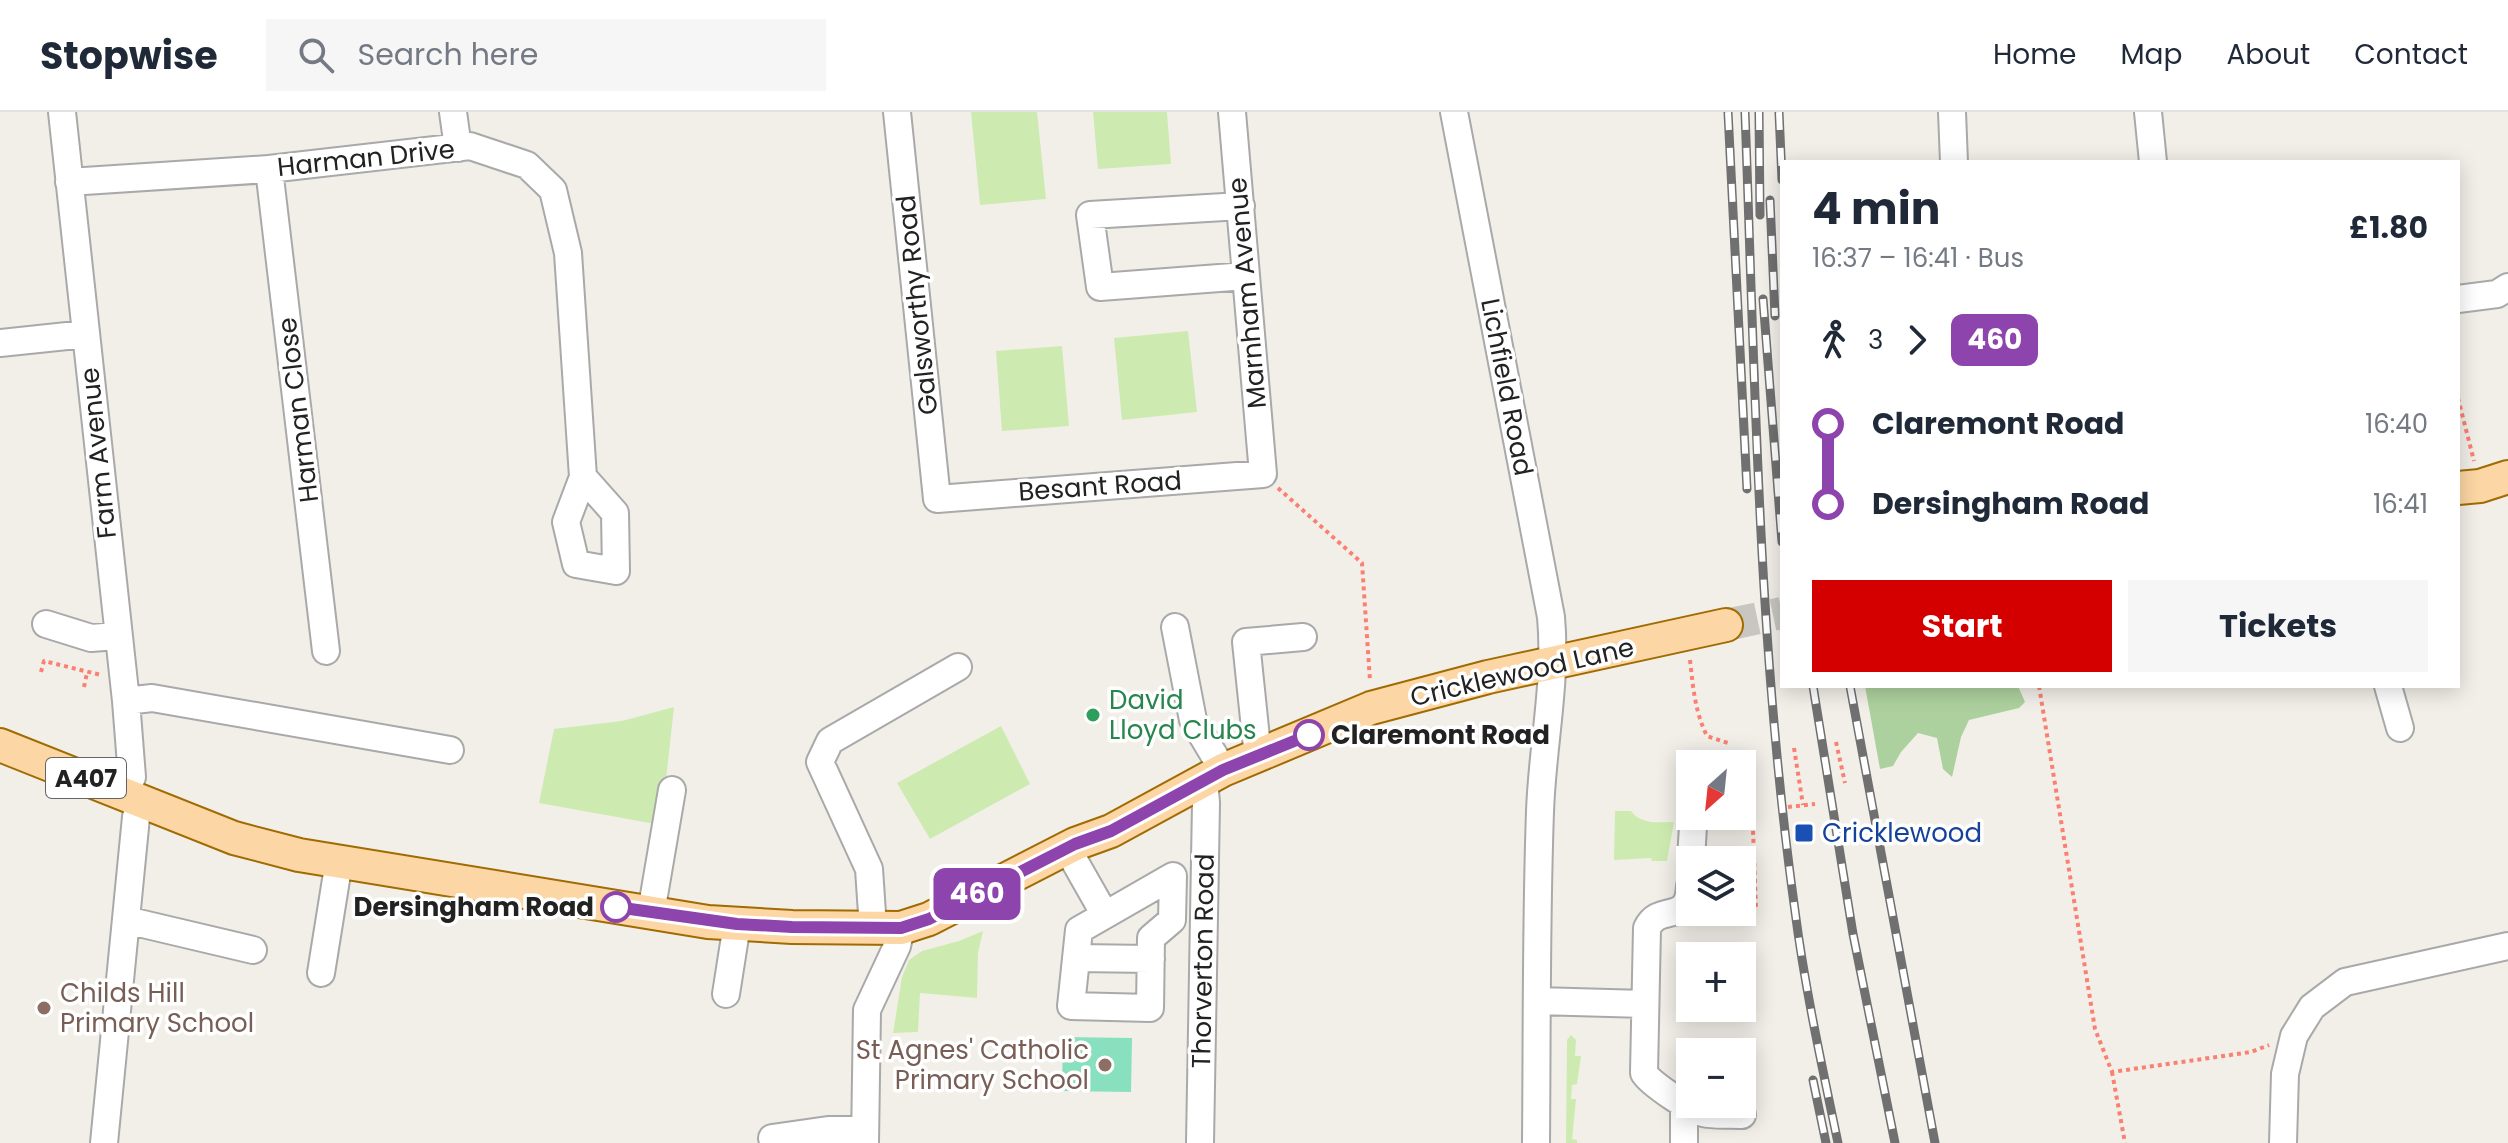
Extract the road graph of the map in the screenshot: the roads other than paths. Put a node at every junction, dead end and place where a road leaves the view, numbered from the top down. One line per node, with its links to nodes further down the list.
1 (62, 112): 12 (street, Farm Avenue)
2 (453, 112): 8 (street)
3 (897, 112): 21 (street, Galsworthy Road)
4 (1232, 112): 13 (street, Marnham Avenue)
5 (1454, 112): 28 (street, Lichfield Road)
6 (1952, 112): 9 (street)
7 (2148, 112): 10 (street)
8 (458, 148): 11 (street, Harman Drive); 20 (street, Harman Drive)
9 (1954, 160)
10 (2153, 160)
11 (269, 169): 12 (street, Harman Drive); 27 (street, Harman Close)
12 (69, 182): 17 (street, Farm Avenue)
13 (1241, 206): 14 (street, Marnham Avenue); 14 (street)
14 (1246, 276): 19 (street, Marnham Avenue)
15 (2508, 287): 16 (street)
16 (2460, 299)
17 (86, 334): 18 (street); 25 (street, Farm Avenue)
18 (0, 343)
19 (1263, 474): 21 (street, Besant Road)
20 (583, 477)
21 (937, 499)
22 (46, 624): 25 (street)
23 (1726, 625): 28 (main road, Cricklewood Lane / A407)
24 (1175, 627): 36 (street)
25 (117, 636): 31 (street, Farm Avenue)
26 (1303, 637): 35 (street)
27 (326, 651)
28 (1554, 663): 35 (main road, Cricklewood Lane / A407); 53 (street)
29 (958, 667): 46 (street)
30 (2389, 688): 32 (street)
31 (124, 690): 34 (street); 38 (street, Farm Avenue)
32 (2400, 728)
33 (0, 745): 38 (main road, Cricklewood Lane / A407)
34 (450, 750)
35 (1258, 757): 36 (main road, Cricklewood Lane / A407)
36 (1213, 775): 39 (main road, Cricklewood Lane / A407); 60 (street, Thorverton Road)
37 (672, 790): 43 (street)
38 (134, 796): 40 (main road, Cricklewood Lane / A407); 44 (street)
39 (1071, 846): 41 (street); 46 (main road, Cricklewood Lane / A407)
40 (339, 861): 43 (main road, Cricklewood Lane / A407); 51 (street)
41 (1110, 912): 49 (street); 50 (street)
42 (1676, 912): 54 (street)
43 (651, 913): 45 (main road, Cricklewood Lane / A407)
44 (126, 920): 48 (street); 59 (street)
45 (737, 924): 46 (main road, Cricklewood Lane / A407); 52 (street)
46 (887, 928): 57 (street)
47 (2508, 946): 63 (street)
48 (253, 950)
49 (1076, 958): 50 (street); 50 (street)
50 (1151, 959)
51 (321, 973)
52 (726, 994)
53 (1537, 1001): 54 (street); 61 (street)
54 (1645, 1004): 55 (street)
55 (1676, 1098)
56 (1684, 1118): 62 (street)
57 (865, 1136): 58 (street)
58 (772, 1138)
59 (104, 1143)
60 (1200, 1143)
61 (1536, 1143)
62 (1684, 1143)
63 (2283, 1143)

